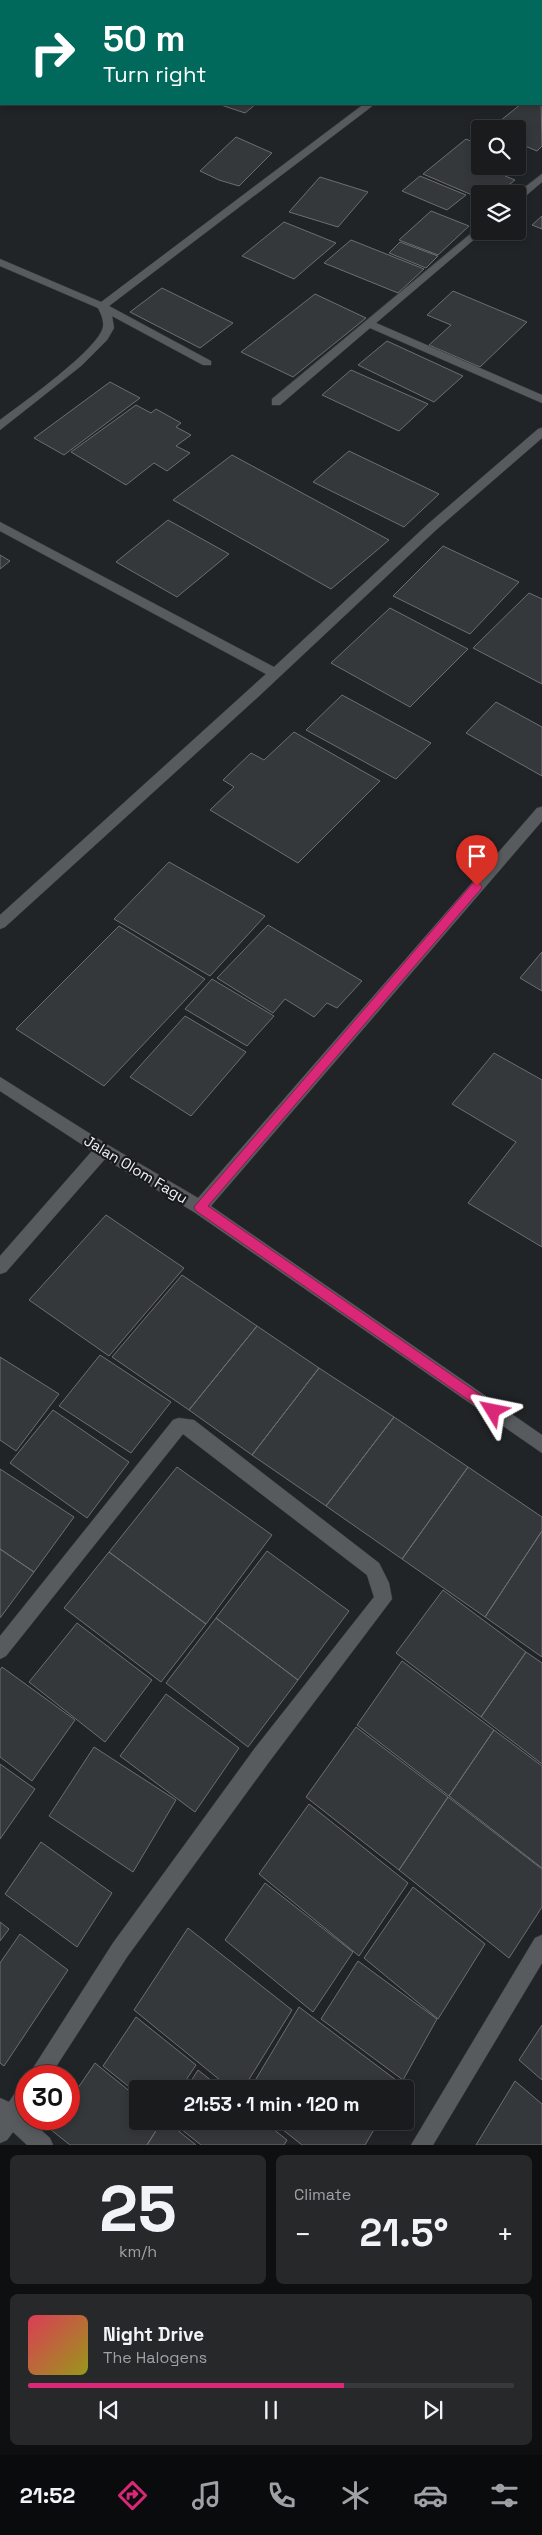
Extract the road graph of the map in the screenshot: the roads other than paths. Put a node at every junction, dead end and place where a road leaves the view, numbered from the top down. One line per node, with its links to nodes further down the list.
1 (369, 105): 6 (street)
2 (542, 177): 3 (street)
3 (526, 190)
4 (471, 237): 7 (street)
5 (0, 262): 6 (street)
6 (102, 306): 8 (street); 11 (street)
7 (368, 323): 9 (street); 10 (street)
8 (207, 364)
9 (542, 399)
10 (276, 402)
11 (0, 426)
12 (542, 432): 14 (street)
13 (0, 526): 14 (street)
14 (276, 673): 16 (street)
15 (542, 812): 19 (street)
16 (0, 923)
17 (0, 1083): 18 (street, Jalan Olom Fagu)
18 (103, 1150): 19 (street, Jalan Olom Fagu); 20 (street)
19 (200, 1207): 21 (street, Jalan Olom Fagu)
20 (0, 1267)
21 (542, 1445)
22 (0, 1650): 24 (street)
23 (542, 1945): 28 (street)
24 (45, 2065)
25 (15, 2106): 26 (street)
26 (4, 2119): 27 (street)
27 (43, 2145)
28 (421, 2145)

